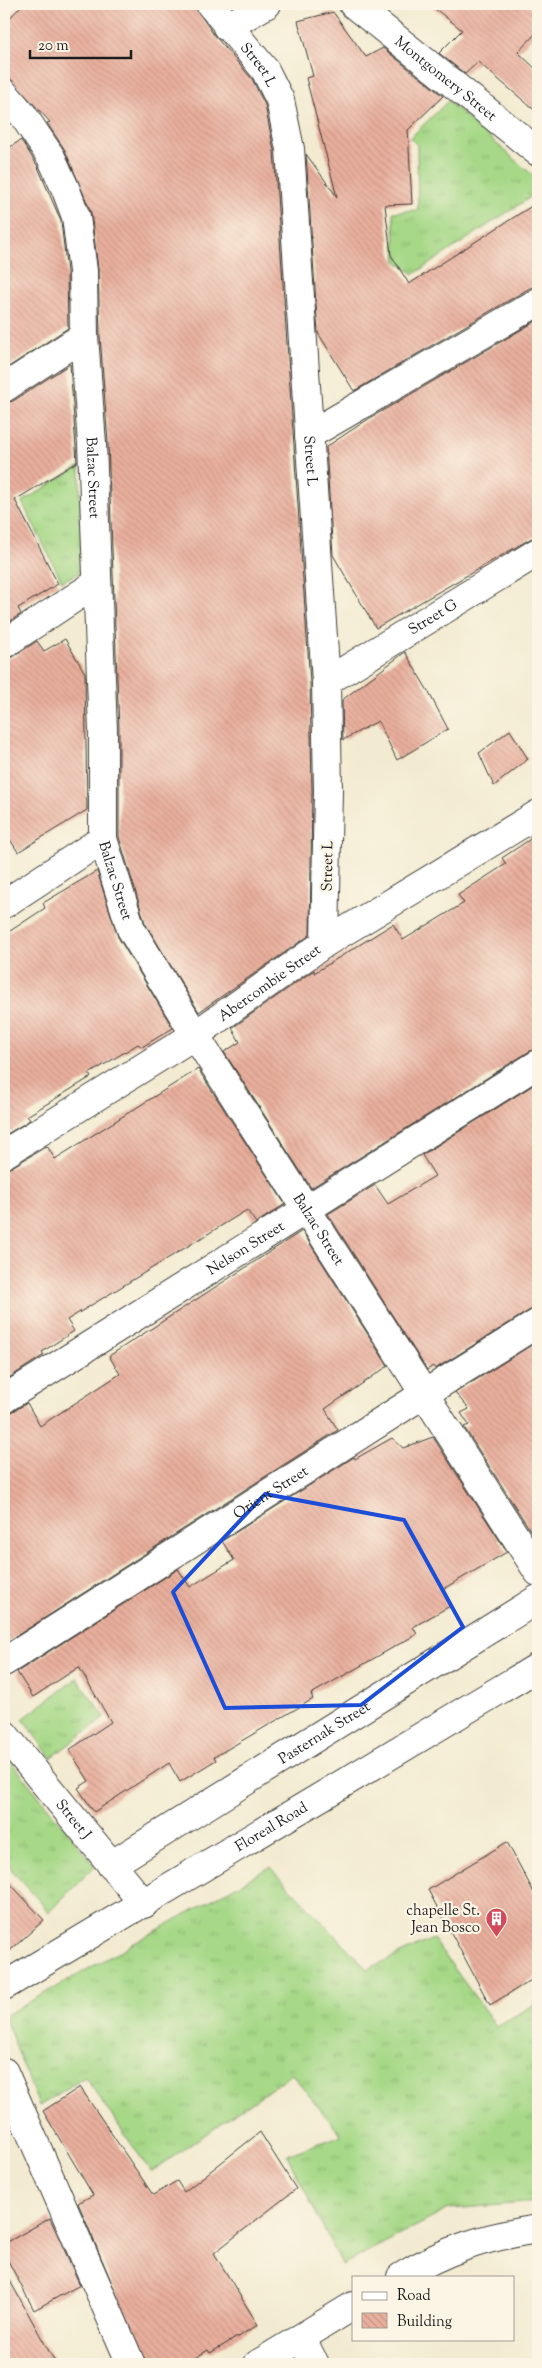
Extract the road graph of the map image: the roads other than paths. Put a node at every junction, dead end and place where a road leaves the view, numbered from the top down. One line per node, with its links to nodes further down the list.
1 (210, 4): 4 (street, Street L)
2 (267, 4): 4 (street)
3 (353, 4): 7 (street, Montgomery Street)
4 (227, 27): 11 (street, Street L)
5 (4, 93): 6 (street, Balzac Street)
6 (13, 120): 9 (street, Balzac Street)
7 (538, 152)
8 (538, 302): 11 (street)
9 (84, 336): 10 (street); 13 (street, Balzac Street)
10 (4, 388)
11 (310, 435): 15 (street, Street L)
12 (538, 552): 15 (street, Street G)
13 (97, 583): 14 (street); 17 (street, Balzac Street)
14 (4, 644)
15 (326, 682): 19 (street, Street L)
16 (538, 814): 19 (street, Abercombie Street)
17 (102, 839): 18 (street); 20 (street, Balzac Street)
18 (4, 904)
19 (325, 943): 20 (street, Abercombie Street)
20 (195, 1034): 22 (street, Abercombie Street); 23 (street, Balzac Street)
21 (538, 1064): 23 (street, Nelson Street)
22 (4, 1154)
23 (307, 1209): 25 (street, Balzac Street); 26 (street, Nelson Street)
24 (538, 1323): 25 (street, Orient Street)
25 (424, 1394): 27 (street, Balzac Street); 29 (street, Orient Street)
26 (4, 1400)
27 (538, 1572)
28 (538, 1599): 32 (street, Pasternak Street)
29 (4, 1662)
30 (538, 1667): 33 (street, Floreal Road)
31 (4, 1734): 32 (street, Street J)
32 (112, 1865): 33 (street, Street J)
33 (144, 1904): 34 (street, Floreal Road)
34 (4, 1986)
35 (4, 2072): 40 (street)
36 (538, 2229): 37 (street)
37 (403, 2276)
38 (352, 2307): 39 (street)
39 (301, 2338): 41 (street); 42 (street)
40 (131, 2364)
41 (258, 2364)
42 (316, 2364)

